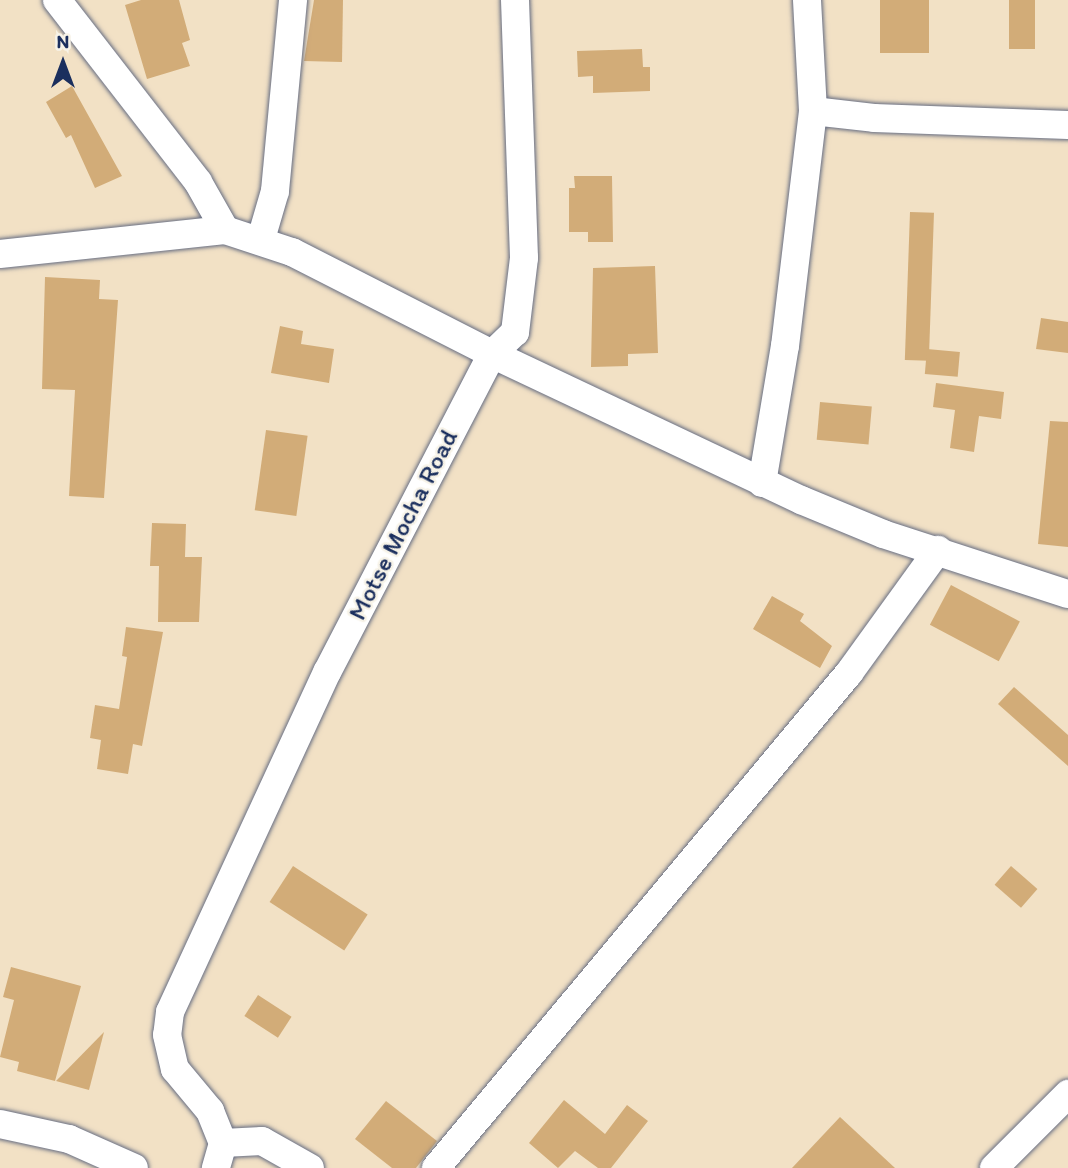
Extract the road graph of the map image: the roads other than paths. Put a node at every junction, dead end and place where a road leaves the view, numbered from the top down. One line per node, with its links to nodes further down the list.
1 (57, 0): 7 (street)
2 (293, 0): 8 (street)
3 (514, 0): 10 (street, Motse Mocha Road)
4 (807, 0): 5 (street)
5 (813, 111): 6 (street); 11 (street)
6 (1068, 125)
7 (225, 230): 8 (street); 9 (street)
8 (261, 239): 10 (street)
9 (0, 254)
10 (492, 354): 11 (street); 16 (street, Motse Mocha Road)
11 (762, 483): 12 (street)
12 (938, 550): 13 (street); 19 (street)
13 (1068, 594)
14 (1068, 1094): 20 (street)
15 (0, 1125): 17 (street)
16 (220, 1156): 18 (street)
17 (134, 1168)
18 (310, 1168)
19 (436, 1168)
20 (995, 1168)

